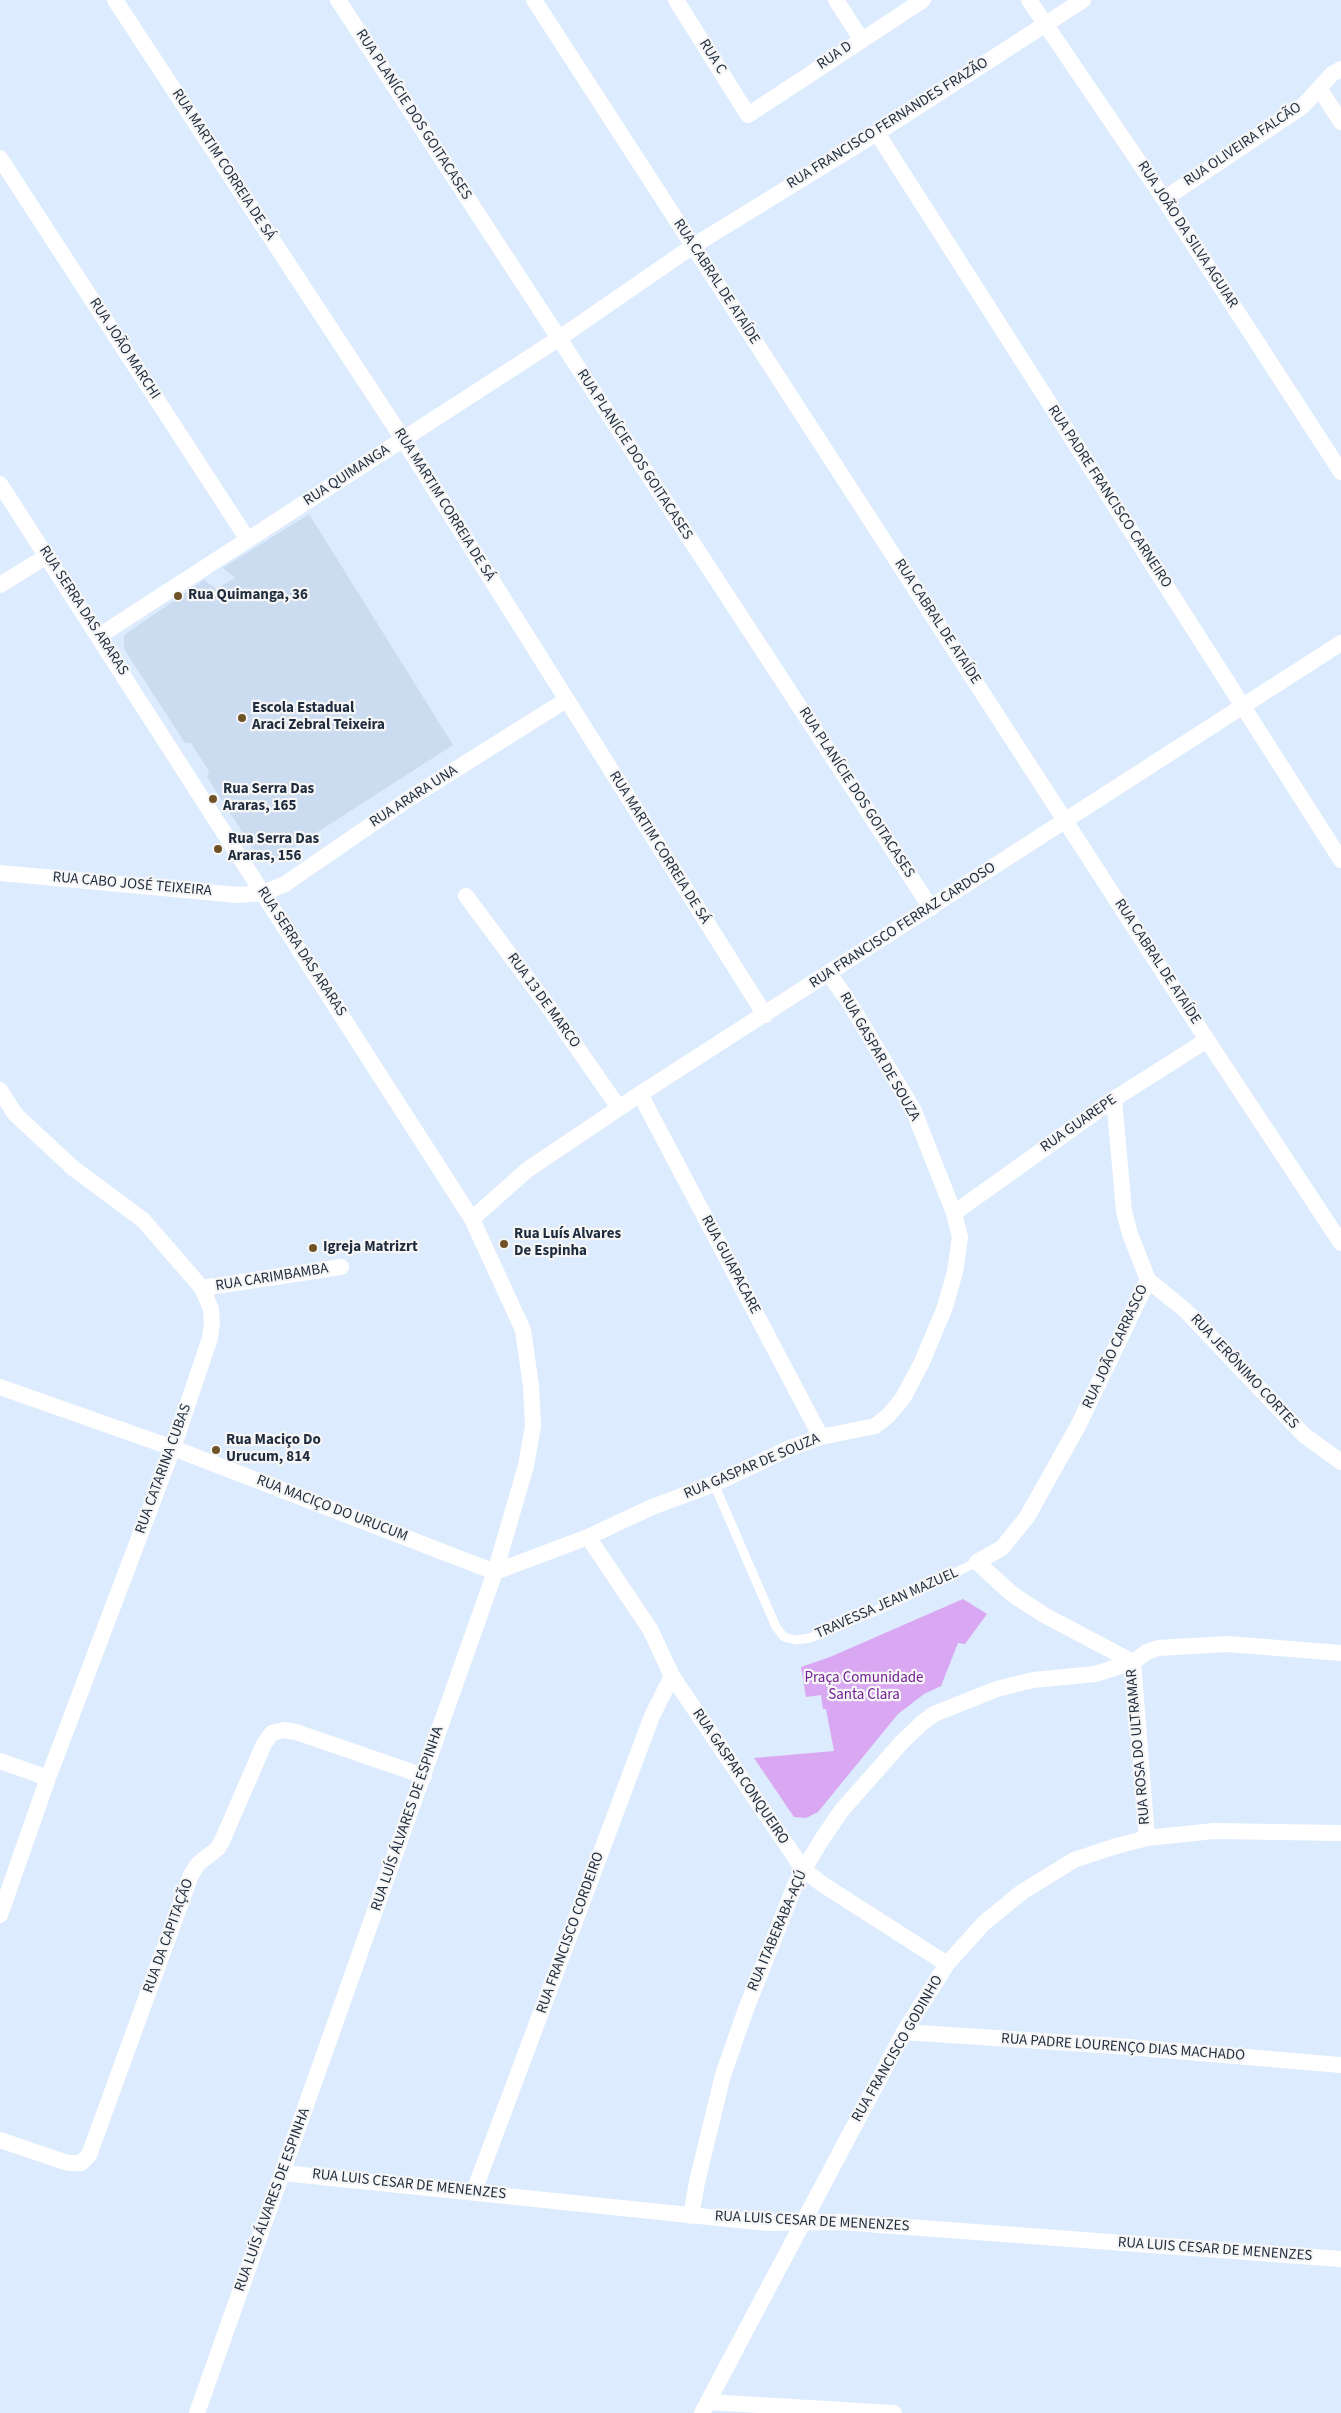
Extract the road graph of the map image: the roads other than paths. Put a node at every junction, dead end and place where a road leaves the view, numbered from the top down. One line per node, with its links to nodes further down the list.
1 (115, 0): 20 (street, RUA MARTIM CORREIA DE SÁ)
2 (338, 0): 19 (street, RUA PLANÍCIE DOS GOITACASES)
3 (534, 0): 18 (street, RUA CABRAL DE ATAÍDE)
4 (676, 0): 13 (street, RUA C)
5 (836, 0): 10 (street)
6 (923, 0): 10 (street, RUA D)
7 (1029, 0): 9 (street, RUA JOÃO DA SILVA AGUIAR)
8 (1083, 0): 9 (street, RUA FRANCISCO FERNANDES FRAZÃO)
9 (1044, 25): 15 (street, RUA FRANCISCO FERNANDES FRAZÃO); 17 (street, RUA JOÃO DA SILVA AGUIAR)
10 (861, 39): 13 (street, RUA D)
11 (1341, 69): 12 (street, RUA OLIVEIRA FALCÃO)
12 (1319, 88): 14 (street); 17 (street, RUA OLIVEIRA FALCÃO)
13 (748, 115)
14 (1341, 122)
15 (877, 133): 18 (street, RUA FRANCISCO FERNANDES FRAZÃO); 29 (street, RUA PADRE FRANCISCO CARNEIRO)
16 (0, 158): 23 (street, RUA JOÃO MARCHI)
17 (1164, 199): 21 (street, RUA JOÃO DA SILVA AGUIAR)
18 (692, 246): 19 (street, RUA QUIMANGA); 30 (street, RUA CABRAL DE ATAÍDE)
19 (558, 339): 20 (street, RUA QUIMANGA); 35 (street, RUA PLANÍCIE DOS GOITACASES)
20 (403, 439): 23 (street, RUA QUIMANGA); 28 (street, RUA MARTIM CORREIA DE SÁ)
21 (1341, 472)
22 (0, 484): 24 (street, RUA SERRA DAS ARARAS)
23 (248, 540): 26 (street, RUA QUIMANGA)
24 (47, 556): 25 (street); 26 (street, RUA SERRA DAS ARARAS)
25 (0, 585)
26 (99, 636): 33 (street, RUA SERRA DAS ARARAS)
27 (1341, 643): 29 (street, RUA FRANCISCO FERRAZ CARDOSO)
28 (566, 700): 33 (street, RUA ARARA UNA); 37 (street, RUA MARTIM CORREIA DE SÁ)
29 (1244, 707): 30 (street, RUA FRANCISCO FERRAZ CARDOSO); 31 (street, RUA PADRE FRANCISCO CARNEIRO)
30 (1067, 821): 35 (street, RUA FRANCISCO FERRAZ CARDOSO); 38 (street, RUA CABRAL DE ATAÍDE)
31 (1341, 860)
32 (0, 873): 33 (street, RUA CABO JOSÉ TEIXEIRA)
33 (263, 893): 44 (street, RUA SERRA DAS ARARAS)
34 (466, 896): 42 (street, RUA 13 DE MARCO)
35 (932, 908): 36 (street, RUA FRANCISCO FERRAZ CARDOSO)
36 (829, 974): 37 (street, RUA FRANCISCO FERRAZ CARDOSO); 43 (street, RUA GASPAR DE SOUZA)
37 (765, 1015): 40 (street, RUA FRANCISCO FERRAZ CARDOSO)
38 (1207, 1040): 41 (street, RUA GUAREPE); 45 (street, RUA CABRAL DE ATAÍDE)
39 (0, 1090): 48 (street, RUA CATARINA CUBAS)
40 (640, 1094): 42 (street, RUA FRANCISCO FERRAZ CARDOSO); 50 (street, RUA GUIAPACARE)
41 (1114, 1099): 43 (street, RUA GUAREPE); 47 (street, RUA JOÃO CARRASCO)
42 (619, 1108): 44 (street, RUA FRANCISCO FERRAZ CARDOSO)
43 (954, 1214): 50 (street, RUA GASPAR DE SOUZA)
44 (472, 1219): 56 (street, RUA LUÍS ÁLVARES DE ESPINHA)
45 (1341, 1243)
46 (341, 1267): 48 (street, RUA CARIMBAMBA)
47 (1148, 1280): 52 (street, RUA JERÔNIMO CORTES); 55 (street, RUA JOÃO CARRASCO)
48 (202, 1288): 51 (street, RUA CATARINA CUBAS)
49 (0, 1387): 51 (street, RUA MACIÇO DO URUCUM)
50 (821, 1437): 53 (street, RUA GASPAR DE SOUZA)
51 (173, 1448): 56 (street, RUA MACIÇO DO URUCUM); 62 (street, RUA CATARINA CUBAS)
52 (1341, 1462)
53 (714, 1484): 54 (street, RUA GASPAR DE SOUZA); 55 (lane, TRAVESSA JEAN MAZUEL)
54 (588, 1537): 56 (street, RUA GASPAR DE SOUZA); 59 (street, RUA GASPAR CONQUEIRO)
55 (977, 1562): 58 (street, RUA ROSA DO ULTRAMAR)
56 (495, 1572): 61 (street, RUA LUÍS ÁLVARES DE ESPINHA)
57 (1341, 1653): 58 (street, RUA ITABERABA-AÇÚ)
58 (1133, 1662): 64 (street, RUA ROSA DO ULTRAMAR); 65 (street, RUA ITABERABA-AÇÚ)
59 (672, 1676): 65 (street, RUA GASPAR CONQUEIRO); 72 (street, RUA FRANCISCO CORDEIRO)
60 (0, 1761): 62 (street)
61 (424, 1776): 70 (street, RUA DA CAPITAÇÃO); 71 (street, RUA LUÍS ÁLVARES DE ESPINHA)
62 (48, 1778): 66 (street, RUA CATARINA CUBAS)
63 (1341, 1833): 64 (street, RUA FRANCISCO GODINHO)
64 (1146, 1838): 67 (street, RUA FRANCISCO GODINHO)
65 (803, 1869): 67 (street, RUA GASPAR CONQUEIRO); 73 (street, RUA ITABERABA-AÇÚ)
66 (0, 1915)
67 (947, 1964): 68 (street, RUA FRANCISCO GODINHO)
68 (904, 2032): 69 (street, RUA PADRE LOURENÇO DIAS MACHADO); 74 (street, RUA FRANCISCO GODINHO)
69 (1341, 2066)
70 (0, 2140)
71 (283, 2173): 72 (street, RUA LUIS CESAR DE MENENZES); 77 (street, RUA LUÍS ÁLVARES DE ESPINHA)
72 (474, 2191): 73 (street, RUA LUIS CESAR DE MENENZES)
73 (691, 2216): 74 (street, RUA LUIS CESAR DE MENENZES)
74 (802, 2223): 75 (street, RUA LUIS CESAR DE MENENZES); 76 (street, RUA FRANCISCO GODINHO)
75 (1341, 2259)
76 (705, 2407): 78 (street)
77 (197, 2413)
78 (894, 2413)

